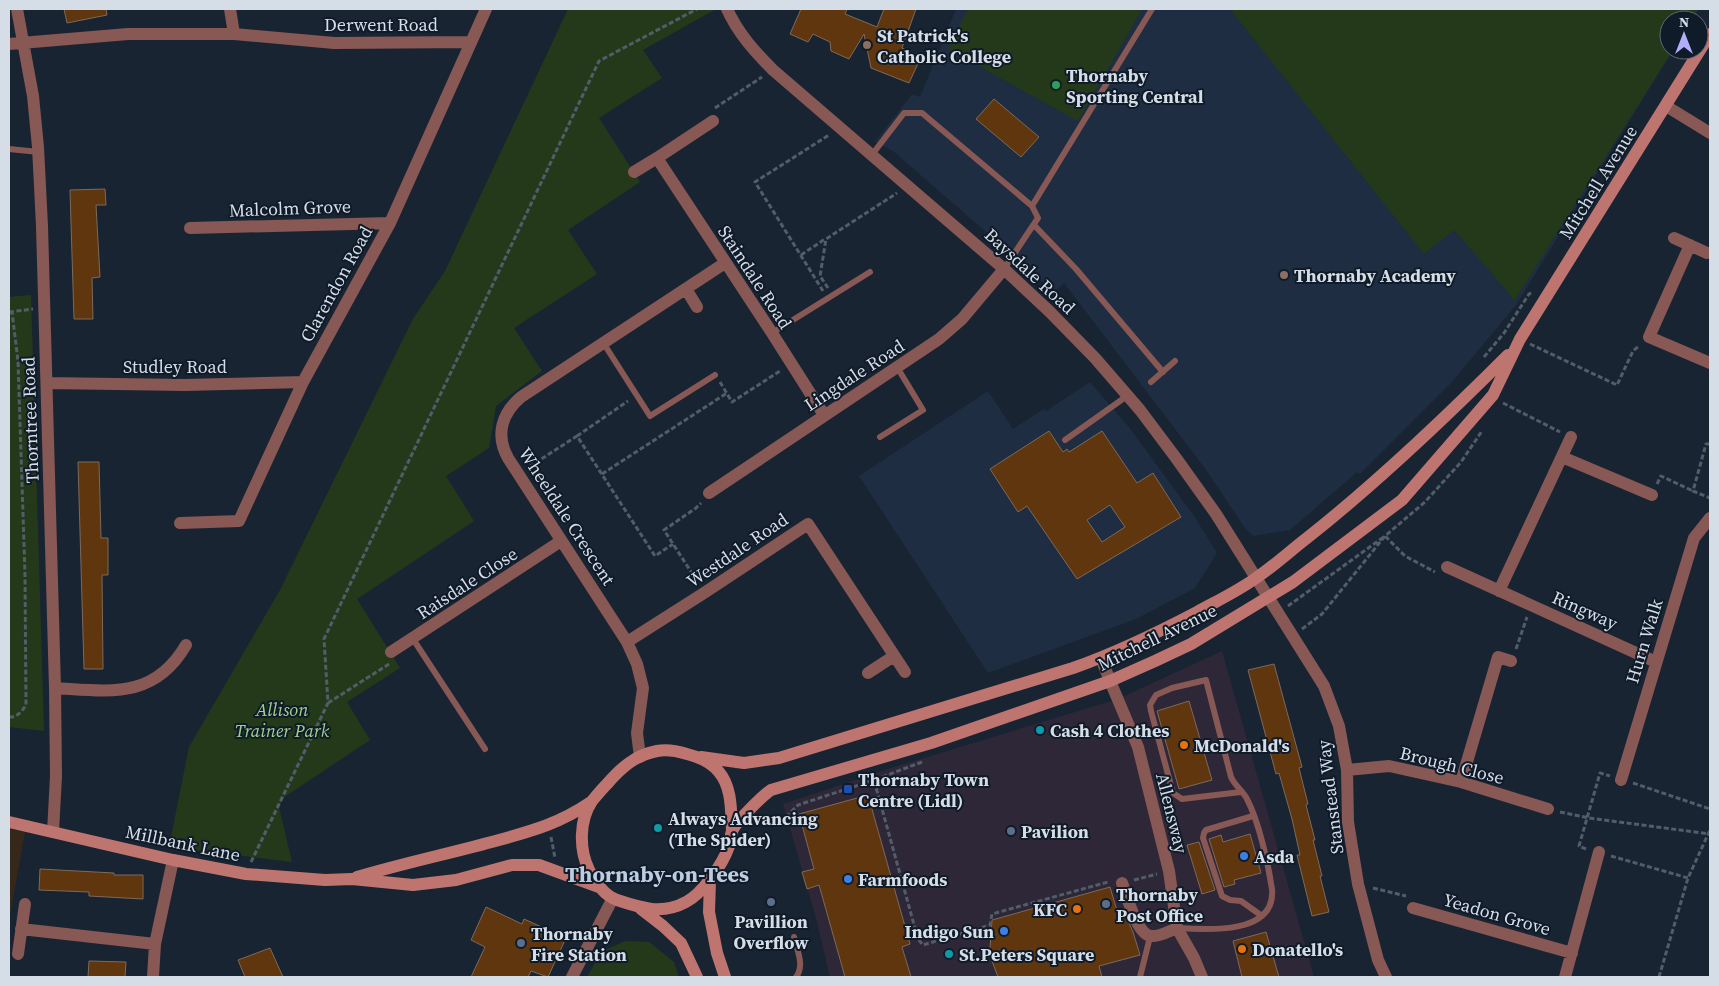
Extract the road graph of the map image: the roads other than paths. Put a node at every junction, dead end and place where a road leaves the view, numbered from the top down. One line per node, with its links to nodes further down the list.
1 (17, 9): 9 (street, Thorntree Road)
2 (230, 9): 6 (street)
3 (486, 9): 8 (street, Clarendon Road)
4 (727, 9): 16 (street, Baysdale Road)
5 (1152, 9): 19 (lane)
6 (234, 34): 8 (street, Derwent Road); 9 (street, Derwent Road)
7 (1710, 34): 11 (street, Mitchell Avenue)
8 (471, 42): 20 (street, Clarendon Road)
9 (22, 43): 10 (street, Derwent Road); 15 (street, Thorntree Road)
10 (9, 44)
11 (1666, 106): 13 (street); 33 (street, Mitchell Avenue)
12 (713, 121): 17 (street)
13 (1710, 133)
14 (9, 149): 15 (lane)
15 (38, 152): 41 (street, Thorntree Road)
16 (871, 156): 19 (lane); 27 (street, Baysdale Road)
17 (657, 158): 18 (street); 26 (street, Staindale Road)
18 (634, 172)
19 (1032, 206): 21 (lane)
20 (390, 223): 22 (street, Malcolm Grove); 39 (street, Clarendon Road)
21 (1034, 225): 27 (lane); 37 (lane)
22 (190, 228)
23 (1674, 238): 24 (street)
24 (1690, 246): 25 (street); 35 (street)
25 (1707, 253)
26 (725, 263): 29 (street, Wheeldale Crescent); 31 (street, Staindale Road)
27 (1004, 269): 36 (street, Lingdale Road); 42 (street, Baysdale Road)
28 (870, 272): 31 (lane)
29 (686, 289): 30 (street); 32 (street, Wheeldale Crescent)
30 (697, 307)
31 (772, 333): 43 (street, Staindale Road)
32 (604, 344): 38 (lane); 52 (street, Wheeldale Crescent)
33 (1517, 344): 54 (street, Mitchell Avenue); 56 (street, Mitchell Avenue)
34 (1175, 361): 37 (lane)
35 (1710, 363)
36 (897, 367): 43 (street, Lingdale Road); 44 (lane)
37 (1163, 372): 40 (lane)
38 (715, 375)
39 (303, 382): 41 (street, Studley Road); 51 (street, Clarendon Road)
40 (1151, 382)
41 (47, 383): 68 (street, Thorntree Road)
42 (1127, 396): 46 (lane); 54 (street, Baysdale Road)
43 (824, 415): 48 (street, Lingdale Road)
44 (880, 437)
45 (1571, 437): 47 (street)
46 (1065, 440)
47 (1562, 456): 49 (street); 55 (street)
48 (709, 493)
49 (1652, 495)
50 (1710, 518): 64 (street, Hurn Walk)
51 (180, 523)
52 (561, 542): 57 (street, Raisdale Close); 58 (street, Wheeldale Crescent)
53 (1446, 567): 55 (street, Ringway)
54 (1256, 578): 56 (street, Baysdale Road); 62 (street, Mitchell Avenue)
55 (1499, 591): 64 (street, Ringway)
56 (1268, 597): 67 (street, Mitchell Avenue); 72 (street, Stanstead Way)
57 (413, 639): 60 (street, Raisdale Close); 69 (lane)
58 (628, 642): 61 (street, Westdale Road); 70 (street, Wheeldale Crescent)
59 (186, 645): 68 (street)
60 (391, 652)
61 (894, 656): 65 (street, Westdale Road); 66 (street)
62 (1101, 658): 67 (street, Allensway); 71 (street, Mitchell Avenue)
63 (1511, 661): 74 (street)
64 (1656, 662): 73 (street, Hurn Walk)
65 (905, 672)
66 (868, 673)
67 (1110, 681): 80 (street, Mitchell Avenue); 93 (street, Allensway)
68 (55, 688): 81 (street, Thorntree Road)
69 (484, 749)
70 (640, 757): 71 (street, Mitchell Avenue); 76 (street, Mitchell Avenue)
71 (701, 757): 80 (street, Mitchell Avenue)
72 (1347, 770): 74 (street, Brough Close); 107 (street, Stanstead Way)
73 (1621, 780)
74 (1461, 782): 77 (street, Brough Close)
75 (1241, 792): 75 (lane); 78 (lane)
76 (592, 802): 84 (street, Millbank Lane); 87 (street, Mitchell Avenue)
77 (1548, 809)
78 (1253, 816): 92 (lane); 92 (lane)
79 (9, 822): 81 (street, Millbank Lane)
80 (732, 830): 85 (street, Mitchell Avenue)
81 (53, 832): 83 (street, Millbank Lane)
82 (1599, 852): 98 (street)
83 (174, 860): 84 (street, Millbank Lane); 97 (street)
84 (352, 879): 87 (street, Millbank Lane)
85 (710, 880): 90 (street, Mitchell Avenue); 103 (street)
86 (1122, 883): 96 (street)
87 (598, 887): 88 (street, Mitchell Avenue)
88 (613, 898): 90 (street, Mitchell Avenue); 101 (street)
89 (24, 904): 94 (street)
90 (638, 907): 102 (street)
91 (1413, 908): 98 (street, Yeadon Grove)
92 (1262, 916): 93 (lane)
93 (1177, 928): 96 (street); 106 (street, Allensway)
94 (21, 929): 97 (street); 99 (street)
95 (794, 937): 104 (lane)
96 (1150, 937): 105 (lane)
97 (155, 944): 100 (street)
98 (1572, 953): 108 (street)
99 (18, 954)
100 (153, 977)
101 (572, 977)
102 (697, 977)
103 (725, 977)
104 (796, 977)
105 (1140, 977)
106 (1202, 977)
107 (1386, 977)
108 (1565, 977)

